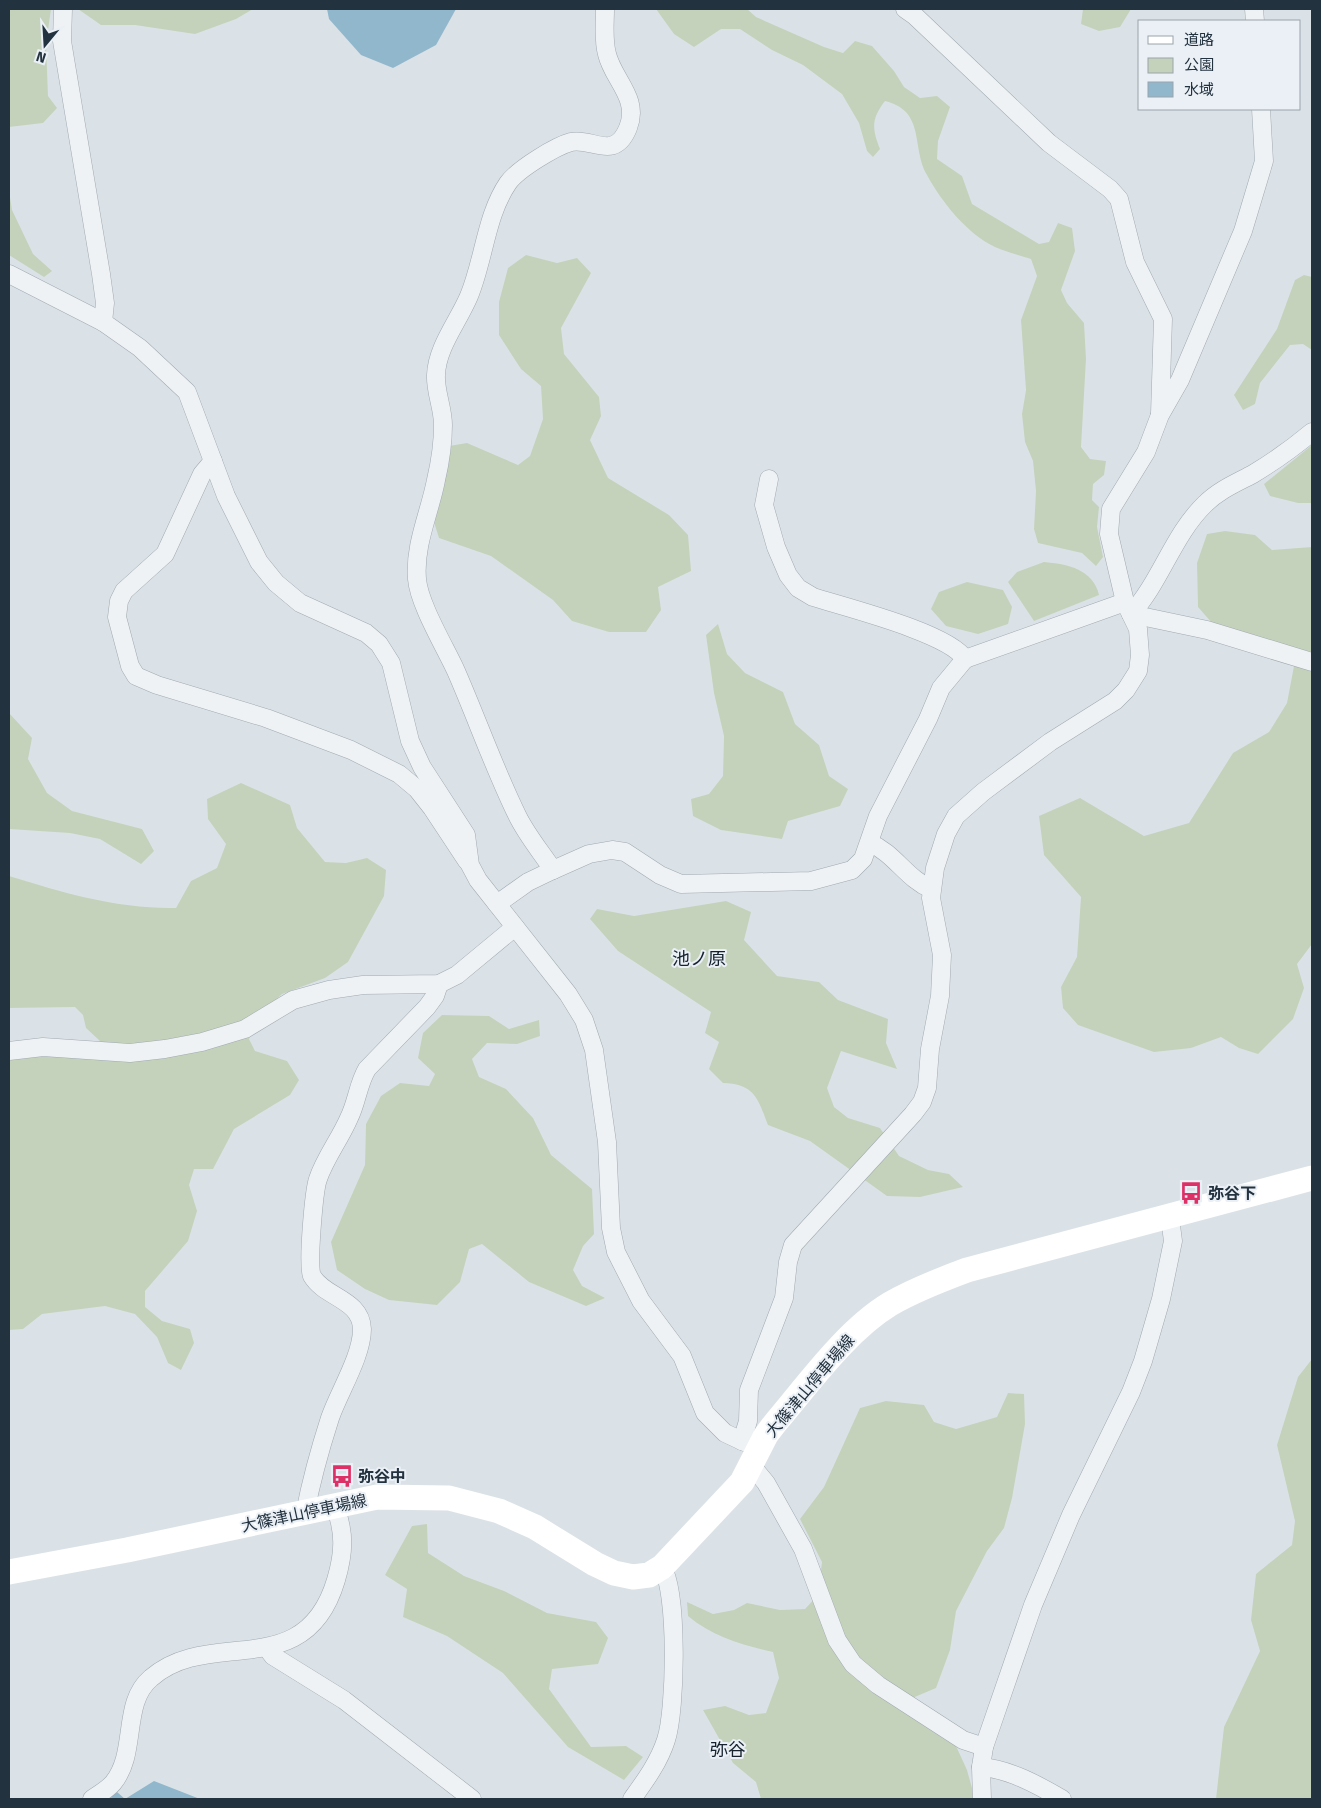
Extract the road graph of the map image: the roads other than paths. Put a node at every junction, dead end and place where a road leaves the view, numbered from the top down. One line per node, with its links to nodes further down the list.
1 (63, 9): 6 (street)
2 (604, 9): 16 (street)
3 (905, 9): 7 (street)
4 (1261, 110): 7 (street)
5 (9, 274): 6 (street)
6 (103, 322): 9 (street)
7 (1160, 415): 11 (street)
8 (1312, 432): 11 (street)
9 (213, 461): 15 (street); 15 (street)
10 (769, 479): 12 (street)
11 (1128, 608): 12 (street); 13 (street); 17 (street)
12 (965, 658): 14 (street)
13 (1312, 662)
14 (870, 843): 16 (street); 17 (street)
15 (470, 865): 18 (street)
16 (553, 870): 18 (street)
17 (931, 889): 24 (street)
18 (497, 904): 19 (street)
19 (515, 927): 20 (street); 24 (street)
20 (439, 984): 21 (street); 26 (street)
21 (9, 1051)
22 (1312, 1178): 23 (main road, 大篠津山停車場線)
23 (1170, 1218): 24 (main road, 大篠津山停車場線); 30 (street)
24 (751, 1452): 27 (main road, 大篠津山停車場線); 30 (street)
25 (335, 1506): 26 (main road, 大篠津山停車場線); 27 (main road, 大篠津山停車場線); 29 (street)
26 (305, 1513): 28 (main road, 大篠津山停車場線)
27 (662, 1567): 34 (street)
28 (9, 1572)
29 (267, 1648): 32 (street); 33 (street)
30 (984, 1747): 31 (street)
31 (981, 1767): 35 (street); 36 (street)
32 (92, 1799)
33 (472, 1799)
34 (632, 1799)
35 (982, 1799)
36 (1062, 1799)

